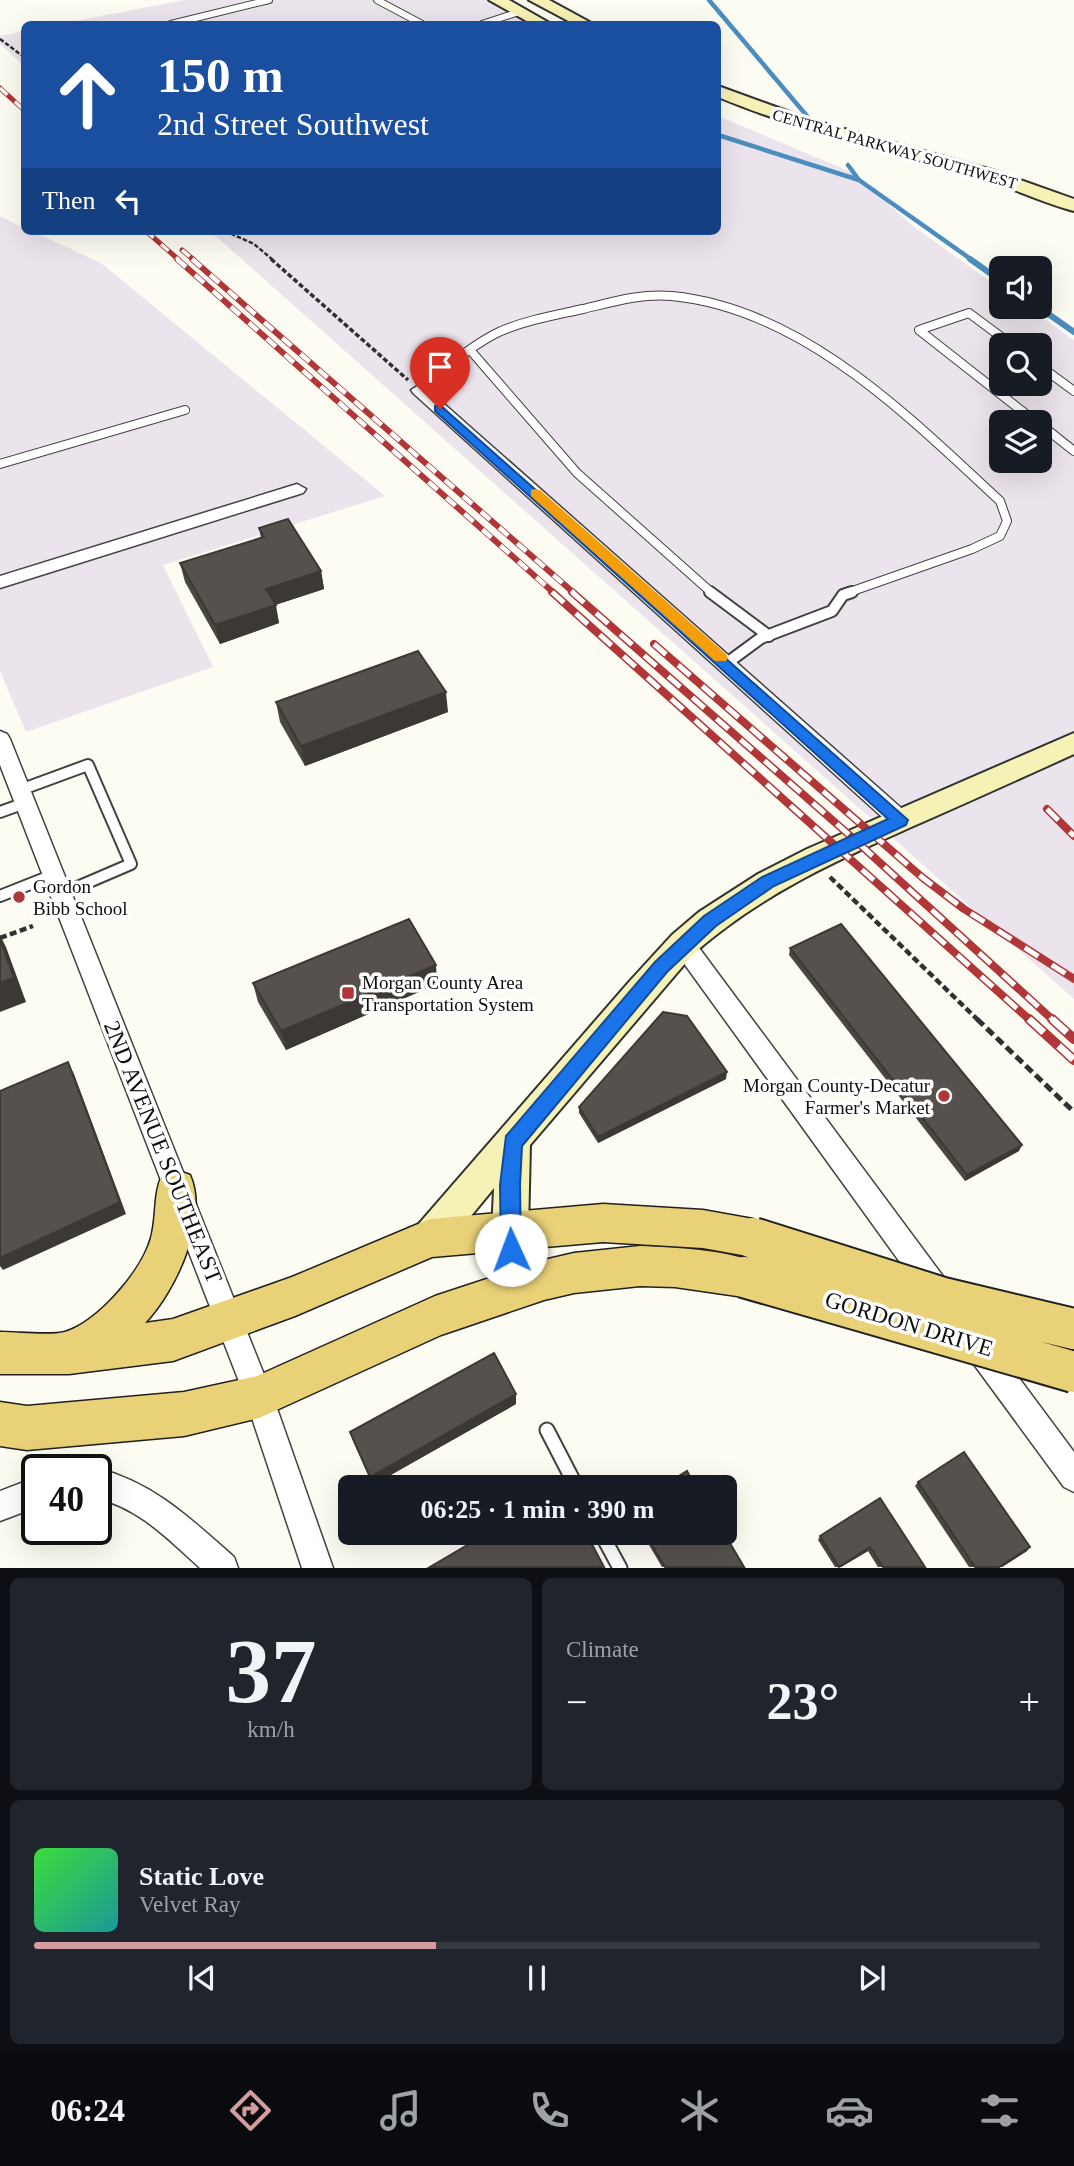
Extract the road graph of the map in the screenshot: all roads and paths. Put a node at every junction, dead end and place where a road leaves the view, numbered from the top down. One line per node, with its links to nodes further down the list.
1 (270, 0): 6 (lane)
2 (377, 0): 7 (lane)
3 (497, 0): 5 (street)
4 (537, 0): 10 (street)
5 (519, 12): 8 (lane); 9 (street)
6 (183, 21)
7 (416, 21)
8 (491, 21)
9 (537, 21)
10 (579, 21)
11 (0, 39): 12 (path)
12 (21, 55)
13 (721, 92): 15 (street, CENTRAL PARKWAY SOUTHWEST)
14 (794, 139): 16 (street, CENTRAL PARKWAY SOUTHWEST)
15 (1074, 205)
16 (1074, 224)
17 (234, 235): 22 (path)
18 (996, 333): 21 (lane)
19 (471, 351): 22 (lane); 32 (lane); 32 (lane)
20 (1052, 375): 23 (lane)
21 (989, 385)
22 (419, 390): 33 (street)
23 (1074, 391)
24 (1003, 396): 26 (lane)
25 (185, 410): 29 (lane)
26 (1021, 410)
27 (1052, 434): 28 (lane)
28 (1074, 451)
29 (0, 464)
30 (297, 489): 31 (street)
31 (0, 582)
32 (769, 636): 33 (lane)
33 (727, 663): 38 (street)
34 (0, 739): 36 (street, 2ND AVENUE SOUTHEAST)
35 (1074, 743): 38 (street)
36 (22, 797): 37 (lane); 40 (street, 2ND AVENUE SOUTHEAST); 40 (lane)
37 (0, 812)
38 (900, 820): 39 (street)
39 (829, 852): 44 (street); 45 (path)
40 (57, 884): 41 (lane); 47 (street, 2ND AVENUE SOUTHEAST)
41 (0, 896)
42 (33, 926): 43 (path)
43 (0, 938)
44 (683, 944): 46 (street); 60 (street)
45 (1074, 1112)
46 (513, 1143): 48 (street); 49 (street)
47 (176, 1188): 51 (street, 2ND AVENUE SOUTHEAST); 54 (main road)
48 (510, 1230): 49 (main road, GORDON DRIVE); 50 (street); 52 (main road, GORDON DRIVE, bridge)
49 (430, 1238): 51 (main road, GORDON DRIVE)
50 (514, 1290): 55 (main road, GORDON DRIVE, bridge); 56 (main road, GORDON DRIVE)
51 (229, 1321): 54 (main road, GORDON DRIVE); 56 (street, 2ND AVENUE SOUTHEAST)
52 (1074, 1329)
53 (0, 1353): 54 (main road, GORDON DRIVE)
54 (69, 1353)
55 (1074, 1372)
56 (259, 1397): 58 (main road, GORDON DRIVE); 66 (street, 2ND AVENUE SOUTHEAST)
57 (547, 1430): 59 (lane)
58 (9, 1432)
59 (570, 1475)
60 (1074, 1477)
61 (112, 1487): 65 (street)
62 (21, 1498): 63 (street)
63 (0, 1506)
64 (608, 1545): 67 (lane)
65 (223, 1567)
66 (318, 1567)
67 (620, 1567)

